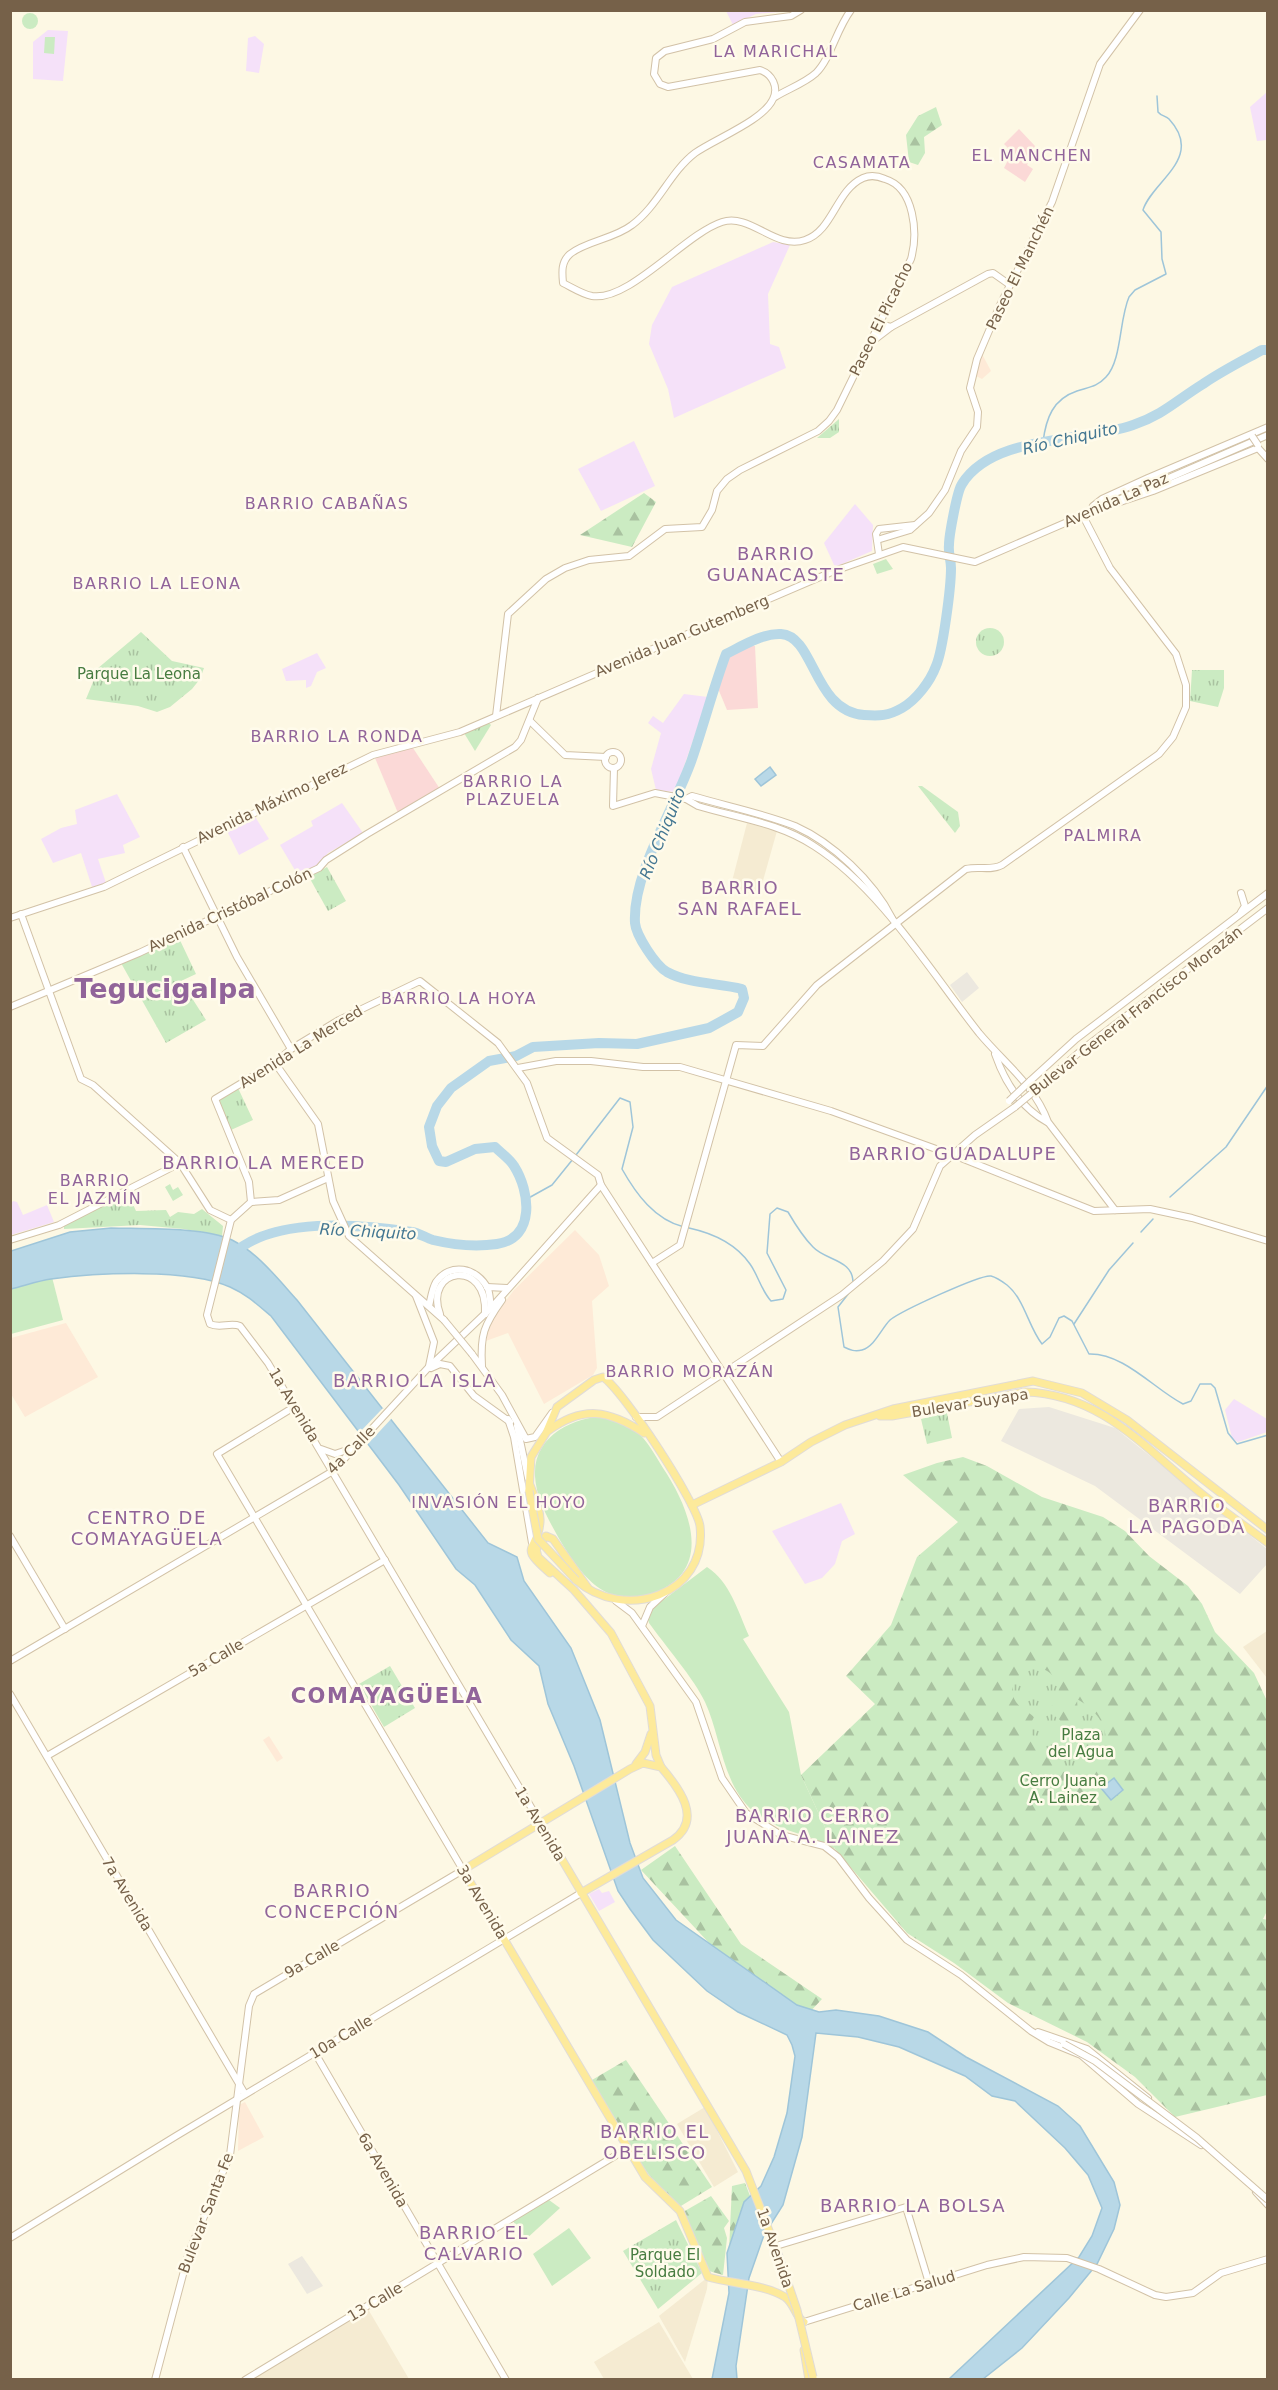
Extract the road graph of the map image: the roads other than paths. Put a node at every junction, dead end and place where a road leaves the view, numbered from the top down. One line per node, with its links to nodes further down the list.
1 (801, 10): 4 (street)
2 (851, 10): 4 (street)
3 (1140, 10): 5 (street, Paseo El Manchén)
4 (775, 96): 6 (street, Paseo El Picacho)
5 (1010, 285): 7 (street); 15 (street, Paseo El Manchén)
6 (879, 324): 7 (street); 8 (street, Paseo El Picacho)
7 (891, 327): 8 (street)
8 (869, 344): 20 (street, Paseo El Picacho)
9 (1268, 427): 11 (street)
10 (1268, 435): 14 (street, Avenida La Paz)
11 (1250, 436): 12 (street, bridge); 14 (street)
12 (1258, 446): 13 (street); 14 (street)
13 (1268, 459)
14 (1084, 513): 18 (street, Avenida La Paz); 32 (street)
15 (918, 524): 16 (street, Paseo El Manchén); 16 (street)
16 (877, 540): 17 (street)
17 (879, 554): 18 (street, Avenida Juan Gutemberg); 19 (street, Avenida Juan Gutemberg)
18 (964, 561)
19 (538, 698): 20 (street, Avenida Máximo Jerez); 21 (street, Avenida Cristóbal Colón)
20 (496, 716): 24 (street, Avenida Máximo Jerez)
21 (530, 721): 22 (street); 30 (street, Avenida Cristóbal Colón)
22 (606, 757): 23 (street); 23 (street)
23 (614, 768): 32 (street)
24 (183, 847): 28 (street, Avenida Máximo Jerez); 30 (street)
25 (1241, 893): 29 (street)
26 (1268, 893): 29 (street, Bulevar General Francisco Morazán)
27 (1268, 908): 40 (street, Bulevar General Francisco Morazán, bridge)
28 (21, 914): 31 (street, Avenida Máximo Jerez); 33 (street)
29 (1240, 914): 40 (street, Bulevar General Francisco Morazán, bridge)
30 (216, 916): 33 (street, Avenida Cristóbal Colón); 35 (street)
31 (10, 918)
32 (896, 924): 36 (street); 39 (street)
33 (48, 992): 34 (street, Avenida Cristóbal Colón); 43 (street)
34 (10, 1007)
35 (291, 1049): 37 (street, Avenida La Merced); 38 (street, Avenida La Merced)
36 (994, 1052): 41 (street); 41 (street)
37 (275, 1063): 44 (street); 46 (street, Avenida La Merced)
38 (518, 1067): 39 (street); 45 (street)
39 (725, 1080): 42 (street); 52 (street)
40 (1004, 1113): 42 (street, Bulevar General Francisco Morazán)
41 (1048, 1122): 47 (street)
42 (954, 1155): 47 (street); 62 (street, Bulevar General Francisco Morazán)
43 (180, 1162): 48 (street); 49 (street)
44 (328, 1178): 46 (street); 55 (street)
45 (601, 1185): 50 (street, 4a Calle); 52 (street)
46 (251, 1203): 48 (street)
47 (1115, 1210): 51 (street)
48 (231, 1220): 63 (street, 1a Avenida)
49 (10, 1240)
50 (550, 1240): 54 (street, 4a Calle); 60 (street)
51 (1268, 1241)
52 (652, 1263): 62 (street)
53 (487, 1287): 54 (street); 56 (street); 57 (street)
54 (508, 1288): 57 (street, 4a Calle)
55 (415, 1294): 56 (street); 61 (street)
56 (429, 1306): 59 (street)
57 (491, 1308): 58 (street, 4a Calle)
58 (485, 1314): 59 (street); 61 (street, 4a Calle)
59 (443, 1318): 60 (street, bridge)
60 (482, 1366): 68 (street)
61 (427, 1369): 68 (street); 71 (street, 4a Calle)
62 (725, 1373): 66 (street, Bulevar General Francisco Morazán); 73 (street)
63 (294, 1407): 72 (street, 1a Avenida); 77 (street, 3a Avenida)
64 (557, 1407): 67 (main road); 68 (street); 69 (main road)
65 (875, 1416): 73 (main road, Bulevar Suyapa); 78 (main road, Bulevar Suyapa); 81 (main road, Bulevar Suyapa)
66 (657, 1417): 67 (street); 70 (street)
67 (636, 1418): 70 (main road)
68 (509, 1419): 75 (street); 80 (street)
69 (546, 1433): 70 (main road); 75 (main road)
70 (649, 1437): 76 (main road)
71 (358, 1445): 72 (street); 74 (street, 4a Calle)
72 (321, 1449): 74 (street, 1a Avenida)
73 (781, 1462): 76 (main road, Bulevar Suyapa)
74 (333, 1472): 77 (street, 4a Calle); 82 (street, 1a Avenida)
75 (528, 1478): 80 (main road); 84 (main road, bridge)
76 (692, 1505): 83 (main road)
77 (254, 1518): 86 (street, 3a Avenida); 88 (street, 4a Calle)
78 (1268, 1530)
79 (10, 1536): 88 (street)
80 (532, 1543): 93 (main road)
81 (1268, 1543)
82 (385, 1560): 86 (street, 5a Calle); 94 (street, 1a Avenida)
83 (669, 1590): 85 (main road); 87 (street)
84 (592, 1592): 85 (main road); 92 (main road)
85 (616, 1601): 87 (street)
86 (307, 1605): 91 (street, 5a Calle); 95 (street, 3a Avenida)
87 (642, 1626): 99 (street)
88 (65, 1629): 89 (street, 4a Calle)
89 (10, 1661)
90 (10, 1694): 91 (street, 7a Avenida)
91 (47, 1756): 102 (street, 7a Avenida)
92 (661, 1767): 93 (main road); 96 (main road, 10a Calle)
93 (628, 1771): 94 (main road, 9a Calle)
94 (541, 1824): 95 (main road, 9a Calle); 96 (main road, 1a Avenida)
95 (463, 1870): 97 (main road, 3a Avenida); 98 (street, 9a Calle)
96 (581, 1893): 97 (street, 10a Calle); 109 (main road, 1a Avenida)
97 (505, 1940): 101 (street, 10a Calle); 106 (main road, 3a Avenida)
98 (272, 1982): 102 (street, Bulevar Santa Fe)
99 (1031, 2031): 100 (street); 105 (street)
100 (1052, 2036): 105 (street); 107 (street, bridge)
101 (315, 2053): 103 (street, 10a Calle); 111 (street, 6a Avenida)
102 (238, 2082): 103 (street, 7a Avenida); 104 (street, Bulevar Santa Fe)
103 (245, 2094): 104 (street, 10a Calle)
104 (236, 2100): 108 (street, 10a Calle); 115 (street, Bulevar Santa Fe)
105 (1170, 2122): 107 (street)
106 (628, 2148): 111 (street, 13 Calle); 113 (main road, 3a Avenida)
107 (1268, 2203)
108 (10, 2238)
109 (775, 2243): 112 (street); 118 (main road, 1a Avenida, bridge)
110 (1268, 2259): 112 (street, Calle La Salud)
111 (438, 2264): 116 (street, 13 Calle); 117 (street, 6a Avenida)
112 (931, 2281): 114 (street, Calle La Salud)
113 (785, 2297): 114 (main road); 118 (main road)
114 (804, 2322)
115 (155, 2379)
116 (245, 2379)
117 (506, 2379)
118 (812, 2379)

